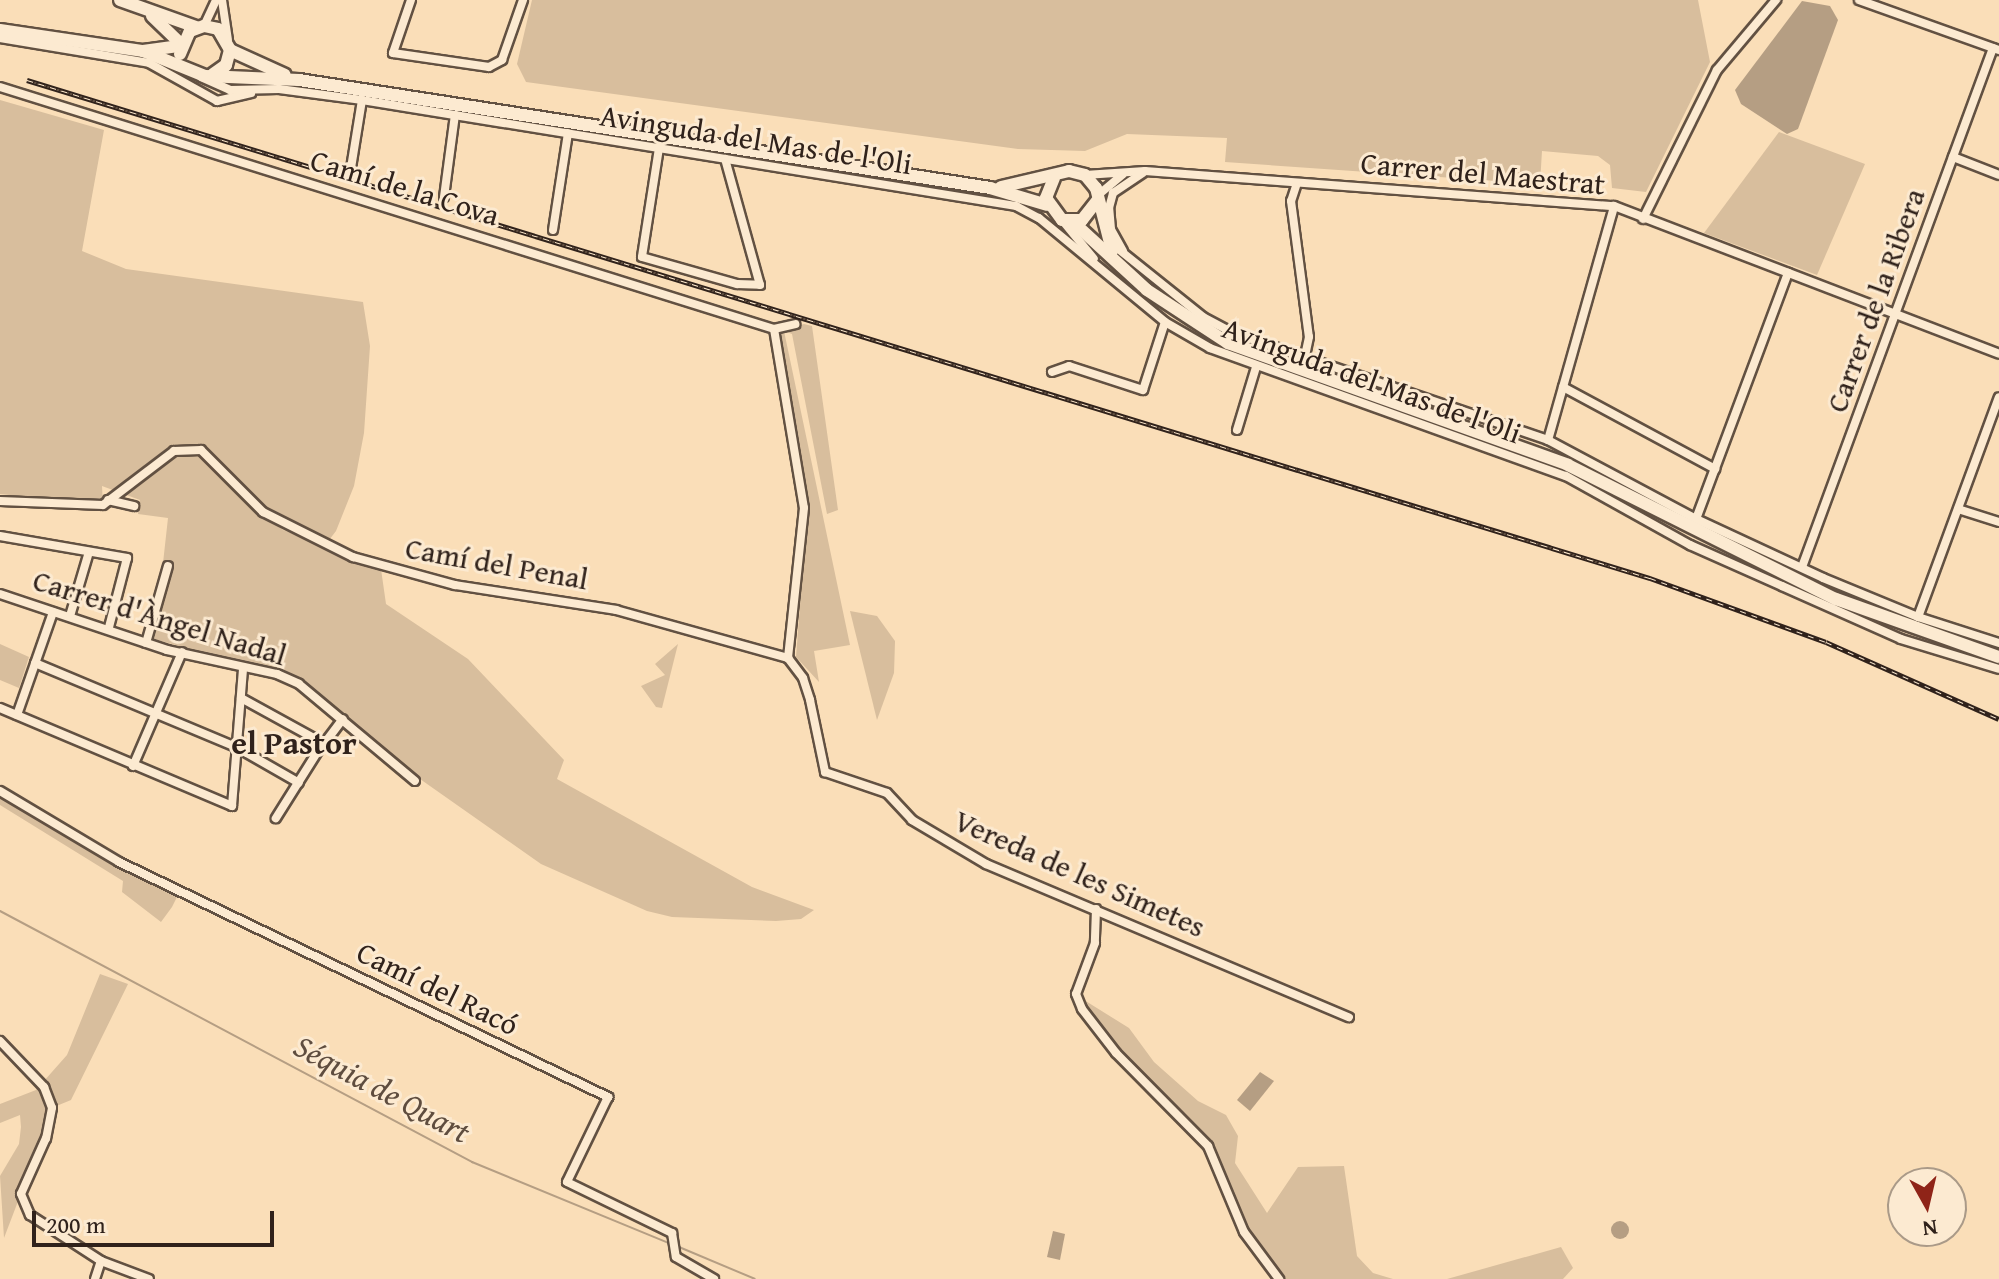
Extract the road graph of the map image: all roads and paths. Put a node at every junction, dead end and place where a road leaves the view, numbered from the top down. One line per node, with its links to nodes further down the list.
1 (219, 0): 7 (street); 11 (street)
2 (411, 0): 3 (street)
3 (523, 0)
4 (1776, 0): 40 (street)
5 (1859, 0): 12 (street)
6 (126, 2): 7 (main road); 10 (main road)
7 (200, 26): 10 (main road); 11 (main road)
8 (0, 30): 13 (main road)
9 (0, 38): 19 (street, Avinguda del Mas de l'Oli)
10 (181, 45): 13 (main road); 14 (main road)
11 (229, 45): 16 (main road); 17 (main road)
12 (1996, 49): 24 (street, Carrer de la Ribera)
13 (143, 51): 14 (main road)
14 (185, 66): 15 (main road)
15 (197, 74): 16 (main road); 19 (street, Avinguda del Mas de l'Oli)
16 (213, 74): 17 (main road)
17 (299, 80): 33 (main road)
18 (0, 87): 51 (street, Camí de la Cova)
19 (259, 90): 20 (street, Avinguda del Mas de l'Oli)
20 (362, 100): 21 (street, Avinguda del Mas de l'Oli); 26 (street)
21 (455, 115): 22 (street, Avinguda del Mas de l'Oli); 35 (street)
22 (568, 133): 23 (street, Avinguda del Mas de l'Oli); 42 (street)
23 (659, 148): 25 (street, Avinguda del Mas de l'Oli); 25 (street)
24 (1953, 157): 30 (street); 48 (street, Carrer de la Ribera)
25 (725, 159): 36 (street, Avinguda del Mas de l'Oli)
26 (351, 168)
27 (1129, 171): 28 (street, Carrer del Maestrat); 29 (street, Carrer del Maestrat); 37 (street)
28 (1145, 171): 32 (street, Carrer del Maestrat); 45 (street)
29 (1085, 175): 31 (main road); 37 (main road)
30 (1999, 175)
31 (1054, 178): 33 (main road); 38 (main road)
32 (1297, 183): 39 (street, Carrer del Maestrat); 53 (street)
33 (990, 188): 34 (main road)
34 (1023, 195): 36 (street); 38 (main road)
35 (444, 197)
36 (964, 197): 46 (street, Avinguda del Mas de l'Oli)
37 (1097, 199): 41 (main road); 43 (main road)
38 (1047, 205): 41 (main road)
39 (1614, 206): 40 (street, Carrer del Maestrat); 56 (street)
40 (1643, 219): 47 (street, Carrer del Maestrat)
41 (1068, 221): 44 (main road); 46 (street)
42 (553, 230)
43 (1105, 235): 44 (main road); 45 (street, Avinguda del Mas de l'Oli)
44 (1117, 261): 79 (main road)
45 (1137, 266): 53 (street, Avinguda del Mas de l'Oli)
46 (1100, 267): 49 (street, Avinguda del Mas de l'Oli)
47 (1788, 273): 48 (street, Carrer del Maestrat); 60 (street)
48 (1895, 314): 52 (street, Carrer del Maestrat); 70 (street, Carrer de la Ribera)
49 (1165, 322): 54 (street, Avinguda del Mas de l'Oli); 55 (street)
50 (795, 324): 51 (street)
51 (774, 329): 80 (street)
52 (1999, 354)
53 (1305, 356): 59 (street, Avinguda del Mas de l'Oli)
54 (1256, 367): 58 (street); 83 (street, Avinguda del Mas de l'Oli)
55 (1052, 372)
56 (1563, 387): 59 (street); 60 (street)
57 (1999, 397): 64 (street)
58 (1237, 430)
59 (1548, 440): 65 (street, Avinguda del Mas de l'Oli)
60 (1715, 469): 65 (street)
61 (0, 501): 62 (street)
62 (106, 502): 63 (street); 80 (street, Camí del Penal)
63 (134, 506)
64 (1958, 509): 66 (street); 74 (street)
65 (1696, 519): 70 (street, Avinguda del Mas de l'Oli)
66 (1999, 522)
67 (0, 536): 68 (street)
68 (89, 552): 73 (street); 75 (street)
69 (168, 566): 76 (street)
70 (1802, 567): 74 (street, Avinguda del Mas de l'Oli)
71 (0, 594): 72 (street, Carrer d'Àngel Nadal)
72 (53, 612): 73 (street, Carrer d'Àngel Nadal); 81 (street)
73 (70, 616): 75 (street, Carrer d'Àngel Nadal)
74 (1918, 617): 77 (street, Avinguda del Mas de l'Oli)
75 (109, 627): 76 (street, Carrer d'Àngel Nadal)
76 (146, 643): 78 (street, Carrer d'Àngel Nadal)
77 (1999, 643)
78 (182, 652): 82 (street, Carrer d'Àngel Nadal); 86 (street)
79 (1999, 657)
80 (788, 658): 96 (street, Vereda de les Simetes)
81 (35, 663): 86 (street); 87 (street)
82 (243, 669): 84 (street); 88 (street, Carrer d'Àngel Nadal)
83 (1999, 669)
84 (241, 698): 89 (street); 90 (street)
85 (0, 708): 87 (street)
86 (156, 713): 90 (street); 91 (street)
87 (17, 715): 91 (street)
88 (343, 719): 89 (street); 92 (street, Carrer d'Àngel Nadal)
89 (325, 742): 93 (street)
90 (238, 748): 91 (street); 93 (street)
91 (133, 766)
92 (415, 781)
93 (299, 783): 95 (street)
94 (0, 791): 102 (street, Camí del Racó)
95 (276, 818)
96 (1096, 909): 97 (street, Vereda de les Simetes); 103 (street)
97 (1349, 1017)
98 (0, 1041): 99 (street)
99 (101, 1261): 100 (street); 101 (street)
100 (95, 1279)
101 (149, 1279)
102 (714, 1279)
103 (1279, 1279)

